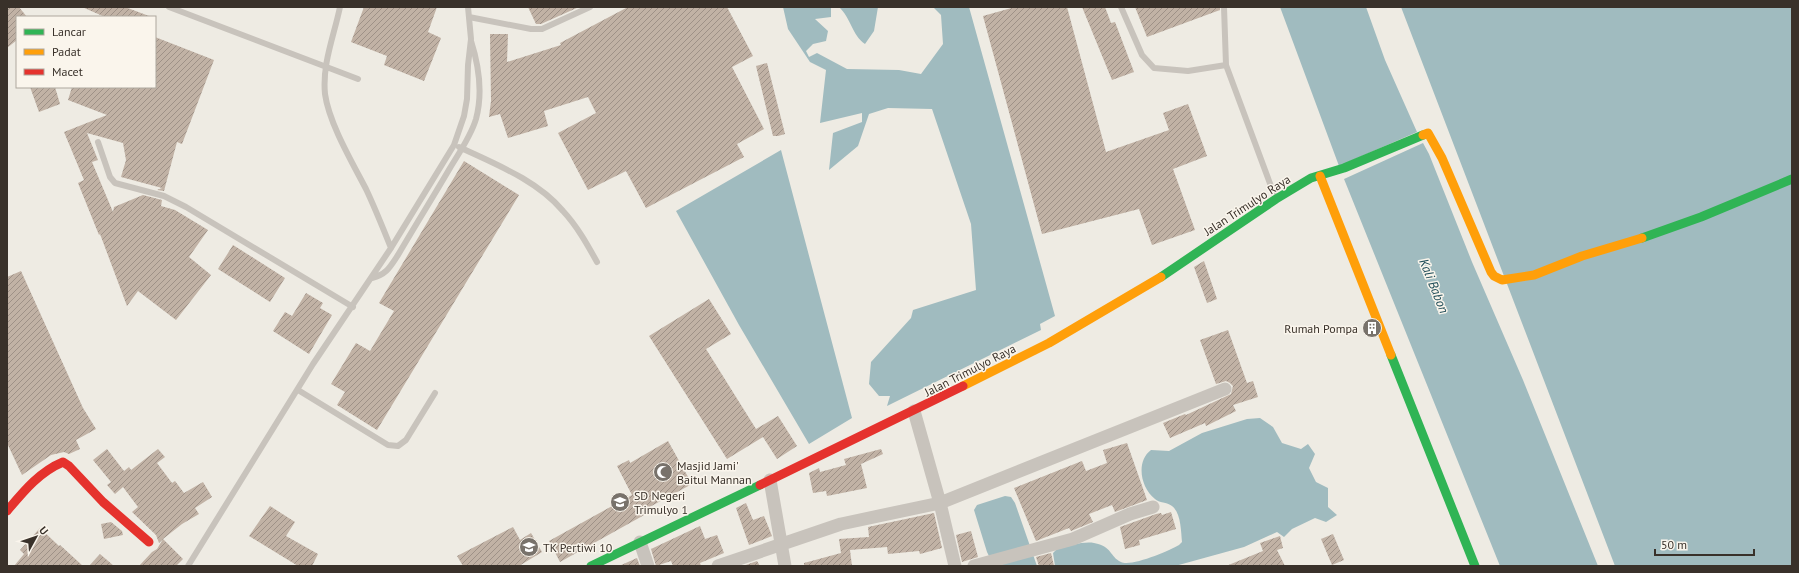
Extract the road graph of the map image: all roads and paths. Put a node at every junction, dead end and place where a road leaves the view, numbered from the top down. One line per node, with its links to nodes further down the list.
1 (169, 7): 10 (lane)
2 (340, 7): 10 (lane)
3 (468, 7): 7 (lane)
4 (590, 7): 7 (lane)
5 (1121, 7): 9 (lane)
6 (1224, 7): 9 (lane)
7 (469, 17): 8 (lane)
8 (471, 40): 13 (lane); 14 (lane)
9 (1226, 65): 17 (lane)
10 (325, 66): 11 (lane); 18 (lane)
11 (358, 79)
12 (98, 142): 21 (lane)
13 (454, 145): 14 (lane); 18 (lane)
14 (462, 149): 19 (lane); 20 (lane)
15 (1320, 176): 16 (street, Jalan Trimulyo Raya); 17 (street, Jalan Trimulyo Raya); 40 (street)
16 (1792, 179)
17 (1276, 199): 25 (street, Jalan Trimulyo Raya)
18 (391, 248): 20 (lane)
19 (597, 262)
20 (372, 278): 21 (lane)
21 (353, 307): 23 (lane)
22 (1225, 388): 27 (street)
23 (298, 390): 24 (lane); 33 (lane)
24 (435, 393)
25 (914, 411): 26 (street, Jalan Trimulyo Raya); 27 (street)
26 (770, 480): 31 (street, Jalan Trimulyo Raya); 32 (street)
27 (940, 503): 32 (street); 38 (street)
28 (1153, 507): 39 (street)
29 (7, 511): 30 (street)
30 (149, 542)
31 (640, 542): 34 (street, Jalan Trimulyo Raya); 35 (street)
32 (781, 543): 36 (street); 37 (street)
33 (188, 566)
34 (591, 566)
35 (648, 566)
36 (718, 566)
37 (785, 566)
38 (955, 566)
39 (974, 566)
40 (1475, 566)

